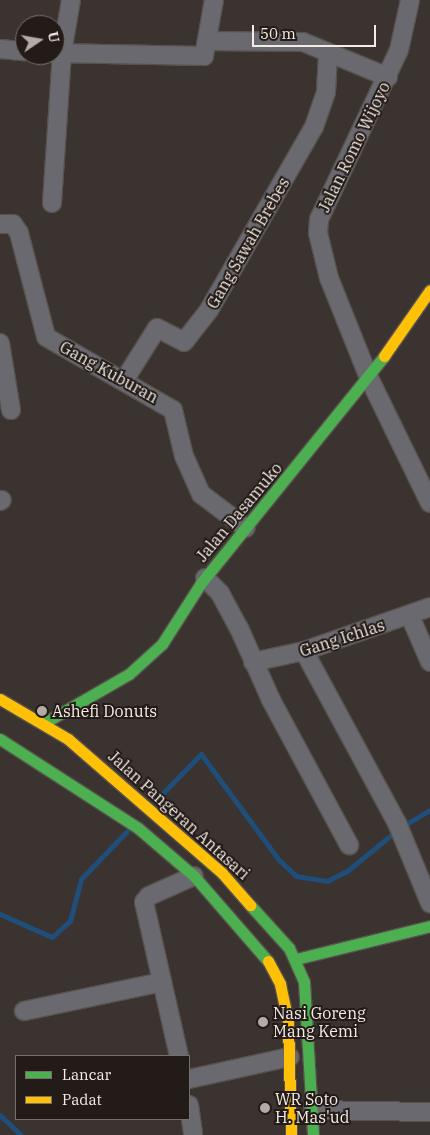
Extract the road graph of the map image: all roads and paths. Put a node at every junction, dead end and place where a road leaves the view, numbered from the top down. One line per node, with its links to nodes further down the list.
1 (71, 0): 4 (street)
2 (214, 0): 5 (street)
3 (410, 0): 11 (street, Jalan Romo Wijoyo)
4 (65, 26)
5 (210, 41): 8 (street); 9 (street)
6 (0, 50): 7 (street)
7 (15, 51)
8 (65, 53)
9 (328, 53): 11 (street); 17 (street, Gang Sawah Brebes)
10 (58, 65): 12 (street)
11 (388, 77): 16 (street, Jalan Romo Wijoyo)
12 (52, 203)
13 (7, 224): 17 (street, Gang Kuburan)
14 (430, 290): 16 (main road, Jalan Dasamuko)
15 (0, 343): 18 (street)
16 (370, 378): 19 (street); 20 (main road, Jalan Dasamuko)
17 (126, 379): 20 (street, Gang Kuburan)
18 (11, 410)
19 (430, 503)
20 (246, 528): 21 (main road, Jalan Dasamuko)
21 (205, 578): 25 (street); 28 (main road, Jalan Dasamuko)
22 (430, 607): 23 (street, Gang Ichlas)
23 (410, 616): 24 (street, Gang Ichlas); 26 (street)
24 (304, 651): 25 (street, Gang Ichlas); 34 (street)
25 (253, 662): 32 (street)
26 (430, 662)
27 (0, 699): 28 (main road, Jalan Pangeran Antasari)
28 (44, 723): 30 (main road, Jalan Pangeran Antasari)
29 (0, 739): 31 (main road)
30 (126, 787): 31 (main road); 36 (main road, Jalan Pangeran Antasari)
31 (112, 812): 33 (main road)
32 (349, 845)
33 (194, 876): 37 (street); 40 (main road)
34 (430, 903)
35 (430, 926): 36 (main road)
36 (296, 959): 42 (main road, Jalan Pangeran Antasari)
37 (162, 982): 38 (street); 39 (street)
38 (24, 1011)
39 (180, 1055)
40 (290, 1057): 41 (street); 46 (main road)
41 (190, 1080)
42 (313, 1110): 44 (street); 47 (main road, Jalan Pangeran Antasari)
43 (190, 1112): 45 (street)
44 (430, 1112)
45 (193, 1135)
46 (291, 1135)
47 (313, 1135)

